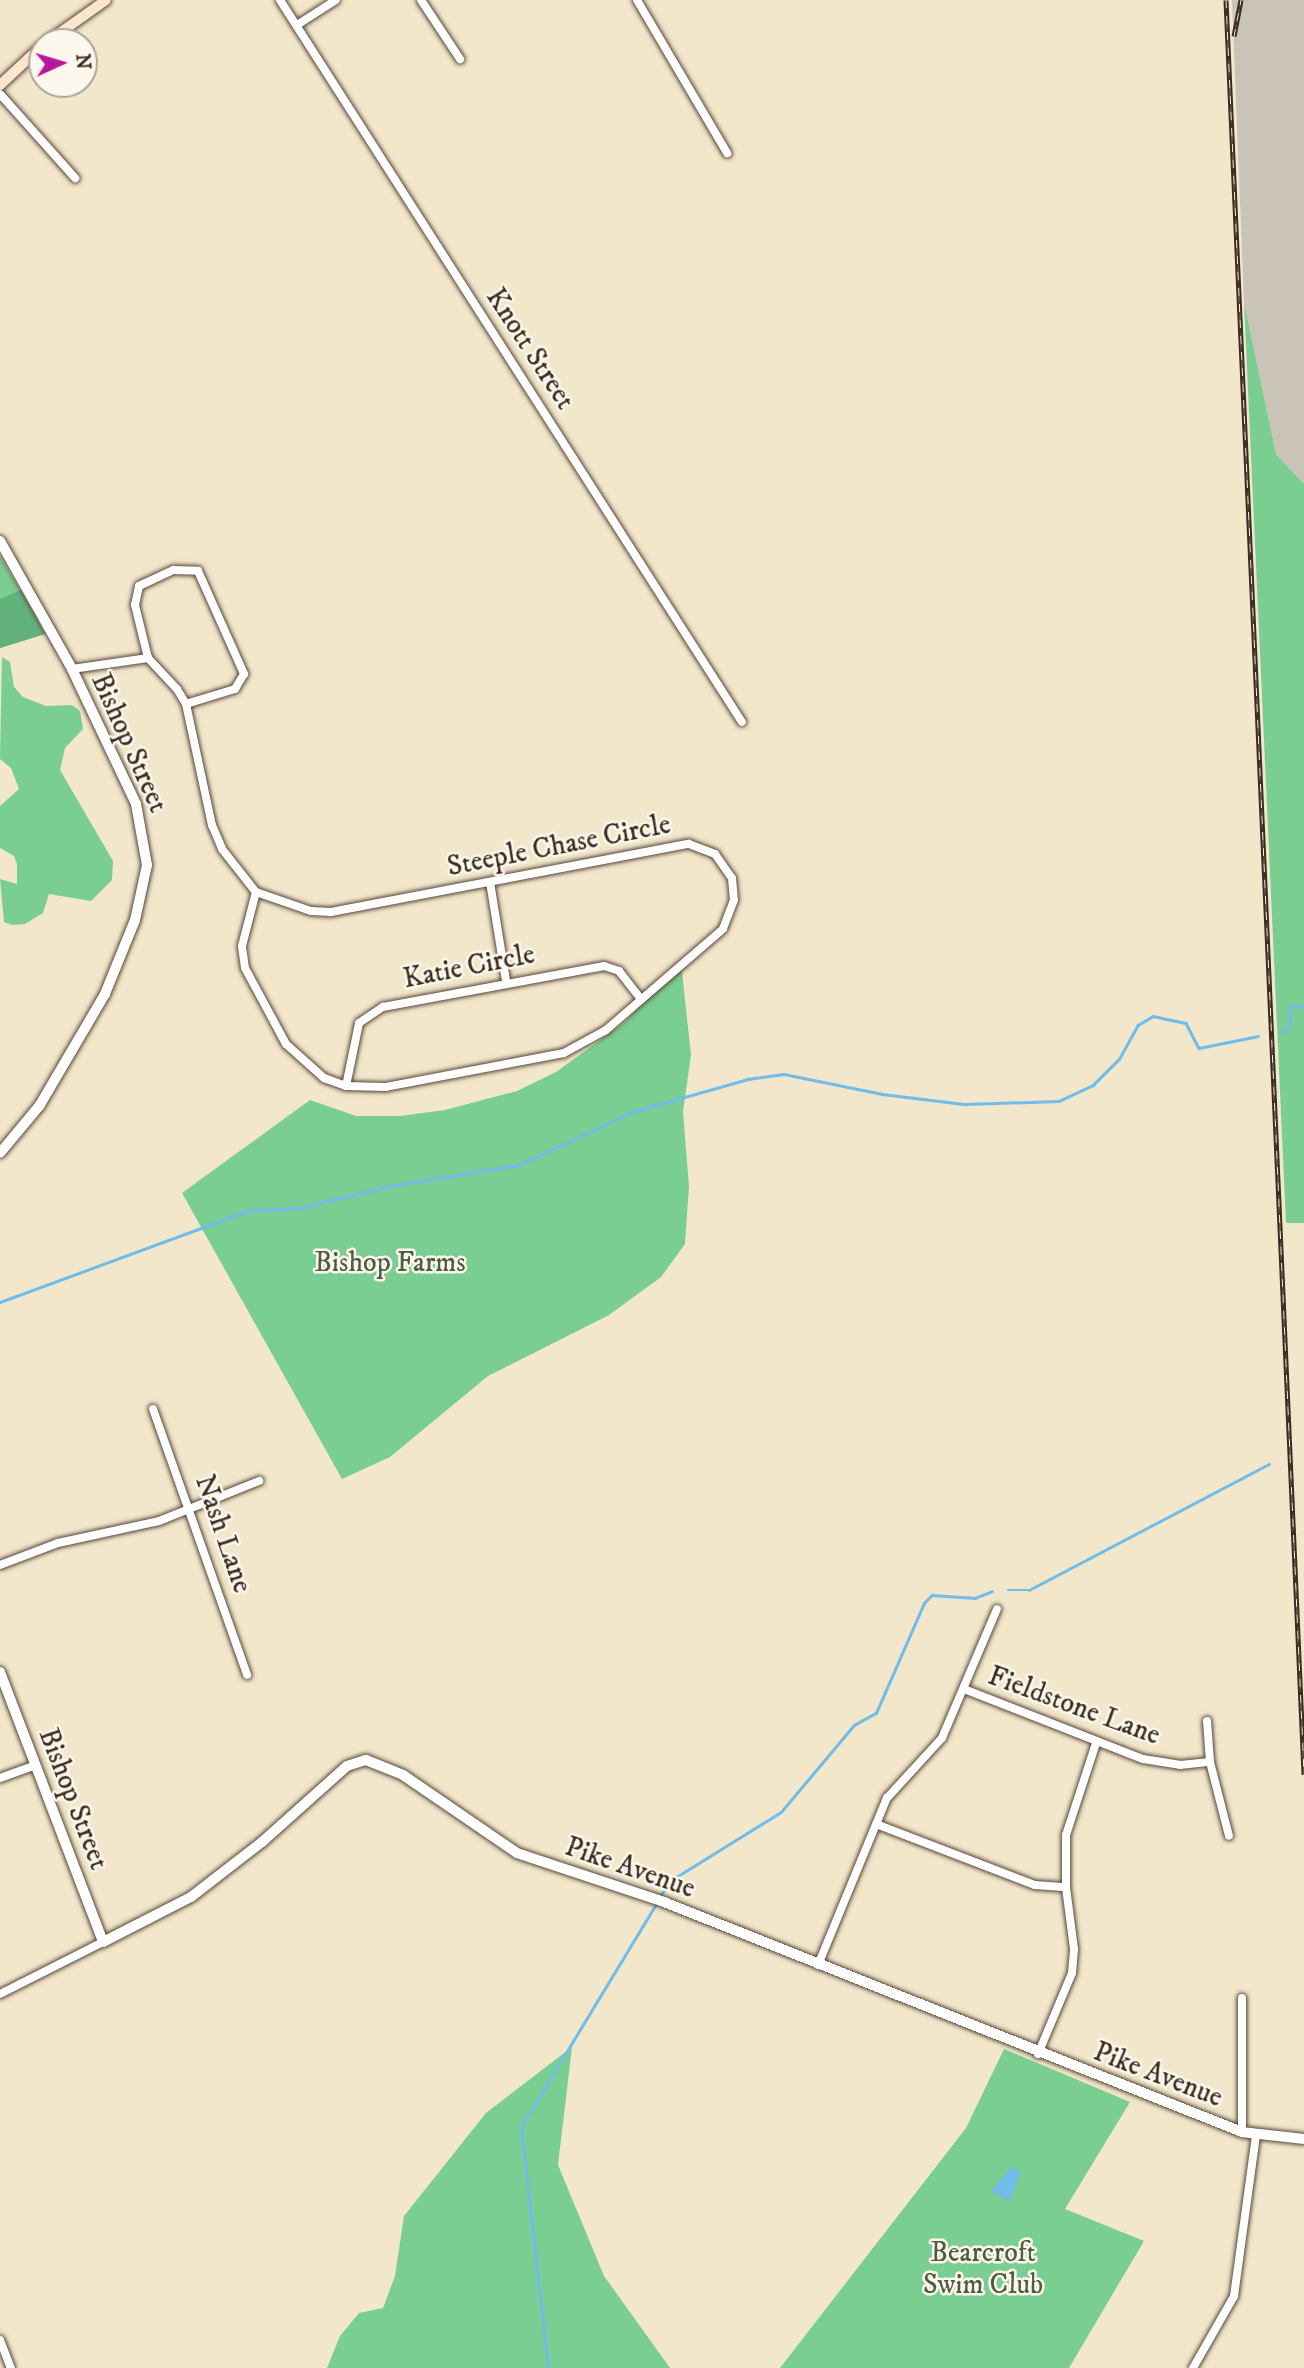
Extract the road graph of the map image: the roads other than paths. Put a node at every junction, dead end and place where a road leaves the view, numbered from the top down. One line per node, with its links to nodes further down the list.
1 (106, 0): 7 (main road)
2 (280, 0): 6 (street, Knott Street)
3 (336, 0): 6 (street)
4 (421, 0): 9 (street)
5 (636, 0): 12 (street)
6 (297, 25): 18 (street, Knott Street)
7 (67, 28)
8 (28, 59): 10 (main road)
9 (460, 59)
10 (0, 85)
11 (0, 94): 13 (street)
12 (727, 153)
13 (75, 178)
14 (0, 541): 16 (street, Bishop Street)
15 (148, 657): 16 (street); 17 (street); 17 (street)
16 (72, 669): 24 (street, Bishop Street)
17 (186, 704): 20 (street)
18 (742, 722)
19 (489, 883): 20 (street, Steeple Chase Circle); 21 (street); 22 (street, Steeple Chase Circle)
20 (256, 892): 23 (street, Steeple Chase Circle)
21 (506, 981): 22 (street, Katie Circle); 23 (street, Katie Circle)
22 (641, 999): 23 (street, Steeple Chase Circle)
23 (346, 1086)
24 (0, 1153)
25 (153, 1409): 27 (street, Nash Lane)
26 (259, 1481): 27 (street)
27 (191, 1510): 28 (street); 31 (street, Nash Lane)
28 (0, 1565)
29 (998, 1609): 32 (street)
30 (0, 1672): 36 (street, Bishop Street)
31 (247, 1675)
32 (964, 1689): 34 (street, Fieldstone Lane); 38 (street)
33 (1208, 1721): 35 (street)
34 (1096, 1743): 35 (street, Fieldstone Lane); 40 (street)
35 (1210, 1762): 39 (street)
36 (36, 1765): 37 (street); 41 (street, Bishop Street)
37 (0, 1778)
38 (877, 1824): 40 (street); 42 (street)
39 (1228, 1836)
40 (1066, 1887): 45 (street)
41 (103, 1941): 42 (street, Pike Avenue); 43 (street, Pike Avenue)
42 (818, 1965): 45 (street, Pike Avenue)
43 (0, 1994)
44 (1242, 1998): 46 (street)
45 (1038, 2054): 46 (street, Pike Avenue)
46 (1242, 2132): 47 (street, Pike Avenue)
47 (1256, 2136): 48 (street, Pike Avenue); 51 (street)
48 (1304, 2138)
49 (0, 2340): 50 (street)
50 (11, 2368)
51 (1193, 2368)

